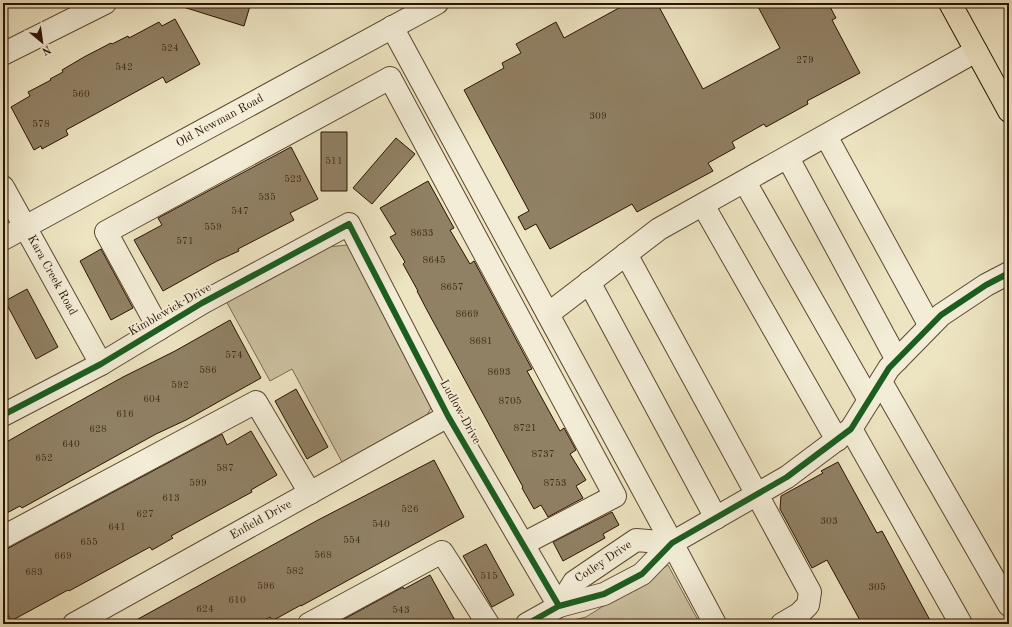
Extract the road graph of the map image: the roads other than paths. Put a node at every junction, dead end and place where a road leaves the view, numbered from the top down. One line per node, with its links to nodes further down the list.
1 (105, 3): 6 (street)
2 (436, 3): 4 (street, Old Newman Road)
3 (950, 3): 5 (main road)
4 (392, 27): 14 (street, Old Newman Road); 19 (street)
5 (976, 51): 7 (main road); 8 (street)
6 (3, 54)
7 (1009, 111)
8 (826, 136): 9 (street); 20 (street)
9 (788, 158): 10 (street); 22 (street)
10 (745, 182): 12 (street); 25 (street)
11 (3, 187): 14 (street, Kara Creek Road)
12 (703, 205): 16 (street); 28 (street)
13 (349, 224): 21 (street, Kimblewick Drive); 27 (street, Ludlow Drive)
14 (25, 228): 15 (street, Old Newman Road); 23 (street, Kara Creek Road)
15 (3, 240)
16 (626, 254): 18 (street); 30 (street)
17 (1009, 273): 20 (street)
18 (589, 282): 19 (street); 31 (street)
19 (548, 314): 33 (street)
20 (930, 326): 22 (street)
21 (159, 329): 23 (street, Kimblewick Drive); 34 (street)
22 (897, 360): 24 (street)
23 (101, 364): 26 (street, Kimblewick Drive)
24 (881, 382): 25 (street); 35 (street)
25 (869, 400): 28 (street)
26 (3, 415)
27 (448, 416): 29 (street, Enfield Drive); 34 (street, Ludlow Drive)
28 (844, 435): 30 (street); 43 (street)
29 (310, 493): 32 (street); 37 (street, Enfield Drive)
30 (757, 495): 31 (street); 42 (street)
31 (716, 518): 33 (street)
32 (3, 537)
33 (672, 543): 36 (street, Cotley Drive); 36 (street, Cotley Drive); 41 (street)
34 (523, 544): 36 (street, Ludlow Drive)
35 (1009, 605)
36 (559, 606): 40 (street, Cotley Drive)
37 (74, 624)
38 (309, 624): 39 (street)
39 (488, 624)
40 (527, 624)
41 (715, 624)
42 (782, 624)
43 (960, 624)

